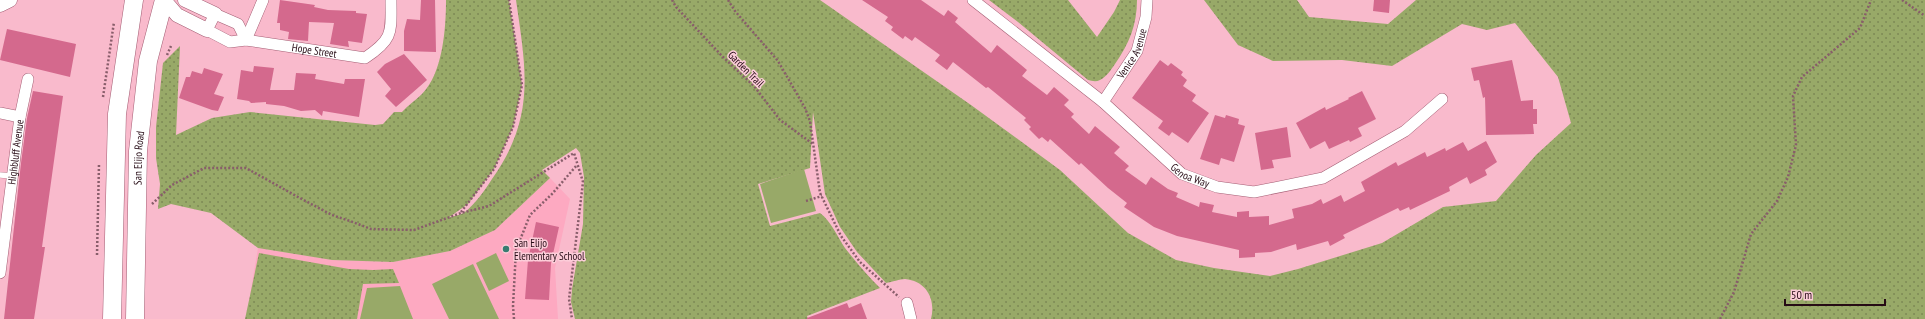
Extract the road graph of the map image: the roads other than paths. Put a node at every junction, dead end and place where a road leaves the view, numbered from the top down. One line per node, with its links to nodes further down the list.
1 (10, 0): 9 (street)
2 (134, 0): 22 (main road)
3 (164, 0): 11 (street, Hope Street); 23 (main road, San Elijo Road)
4 (184, 0): 10 (street)
5 (263, 0): 12 (street)
6 (391, 0): 12 (street, Hope Street)
7 (973, 0): 15 (street, Genoa Way)
8 (1147, 0): 15 (street, Venice Avenue)
9 (0, 5)
10 (215, 14): 11 (street); 12 (street)
11 (207, 30): 12 (street, Hope Street)
12 (246, 40)
13 (28, 79): 17 (street, Highbluff Avenue)
14 (1442, 99): 15 (street, Genoa Way)
15 (1103, 102)
16 (0, 113): 17 (street)
17 (20, 117): 19 (street, Highbluff Avenue)
18 (0, 175): 19 (lane)
19 (13, 176): 20 (street, Highbluff Avenue)
20 (0, 273)
21 (907, 303): 24 (street)
22 (112, 319)
23 (135, 319)
24 (911, 319)

